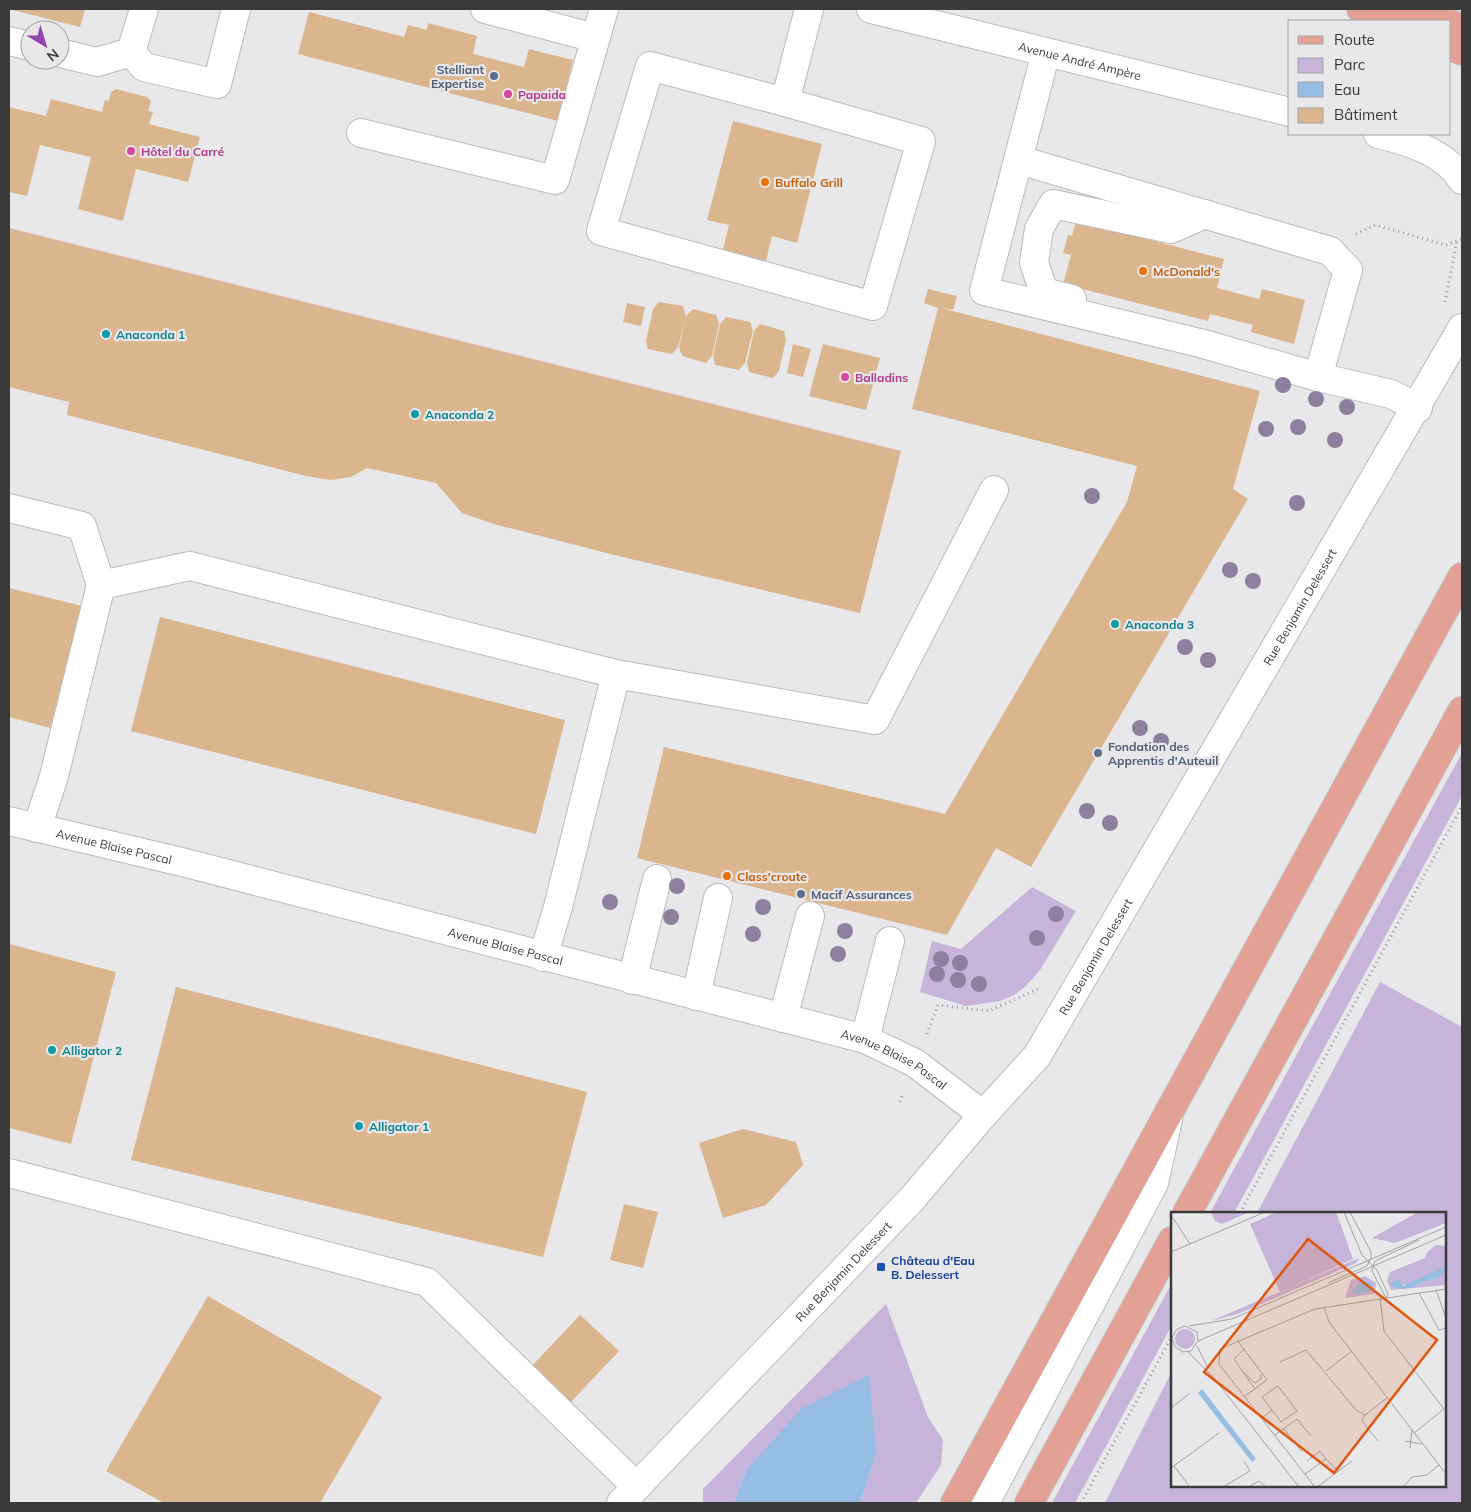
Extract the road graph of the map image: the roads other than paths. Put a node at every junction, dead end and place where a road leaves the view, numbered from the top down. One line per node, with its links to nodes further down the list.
1 (144, 9): 10 (street)
2 (236, 9): 10 (street)
3 (486, 9): 9 (street)
4 (604, 9): 9 (street)
5 (809, 9): 13 (street)
6 (871, 9): 11 (street, Avenue André Ampère)
7 (1375, 14): 8 (main road)
8 (1429, 20)
9 (595, 38): 15 (street)
10 (131, 52): 12 (street)
11 (1046, 52): 14 (street, Avenue André Ampère); 17 (street)
12 (70, 55)
13 (785, 102): 13 (street)
14 (1288, 112)
15 (361, 133)
16 (1382, 135): 18 (street)
17 (1019, 160): 19 (street); 21 (street)
18 (1462, 180)
19 (1205, 214): 21 (street); 22 (street)
20 (1462, 328): 23 (street, Rue Benjamin Delessert)
21 (1200, 343): 22 (street)
22 (1318, 377): 23 (street)
23 (1418, 408): 42 (street, Rue Benjamin Delessert)
24 (994, 490): 28 (street)
25 (9, 508): 27 (street)
26 (1462, 577): 41 (main road)
27 (101, 585): 28 (street); 31 (street)
28 (616, 674): 36 (street)
29 (1462, 711): 44 (main road)
30 (9, 821): 31 (street, Avenue Blaise Pascal)
31 (37, 828): 36 (street, Avenue Blaise Pascal)
32 (657, 879): 37 (street)
33 (718, 898): 38 (street)
34 (810, 916): 39 (street)
35 (890, 941): 40 (street)
36 (543, 957): 37 (street, Avenue Blaise Pascal)
37 (632, 980): 38 (street, Avenue Blaise Pascal)
38 (696, 996): 39 (street, Avenue Blaise Pascal)
39 (782, 1018): 40 (street, Avenue Blaise Pascal)
40 (865, 1039): 42 (street, Avenue Blaise Pascal)
41 (1170, 1112): 47 (main road); 48 (street)
42 (982, 1115): 46 (street, Rue Benjamin Delessert)
43 (9, 1173): 46 (street)
44 (1188, 1212)
45 (1171, 1243): 49 (main road)
46 (629, 1495)
47 (955, 1503)
48 (985, 1503)
49 (1029, 1503)

